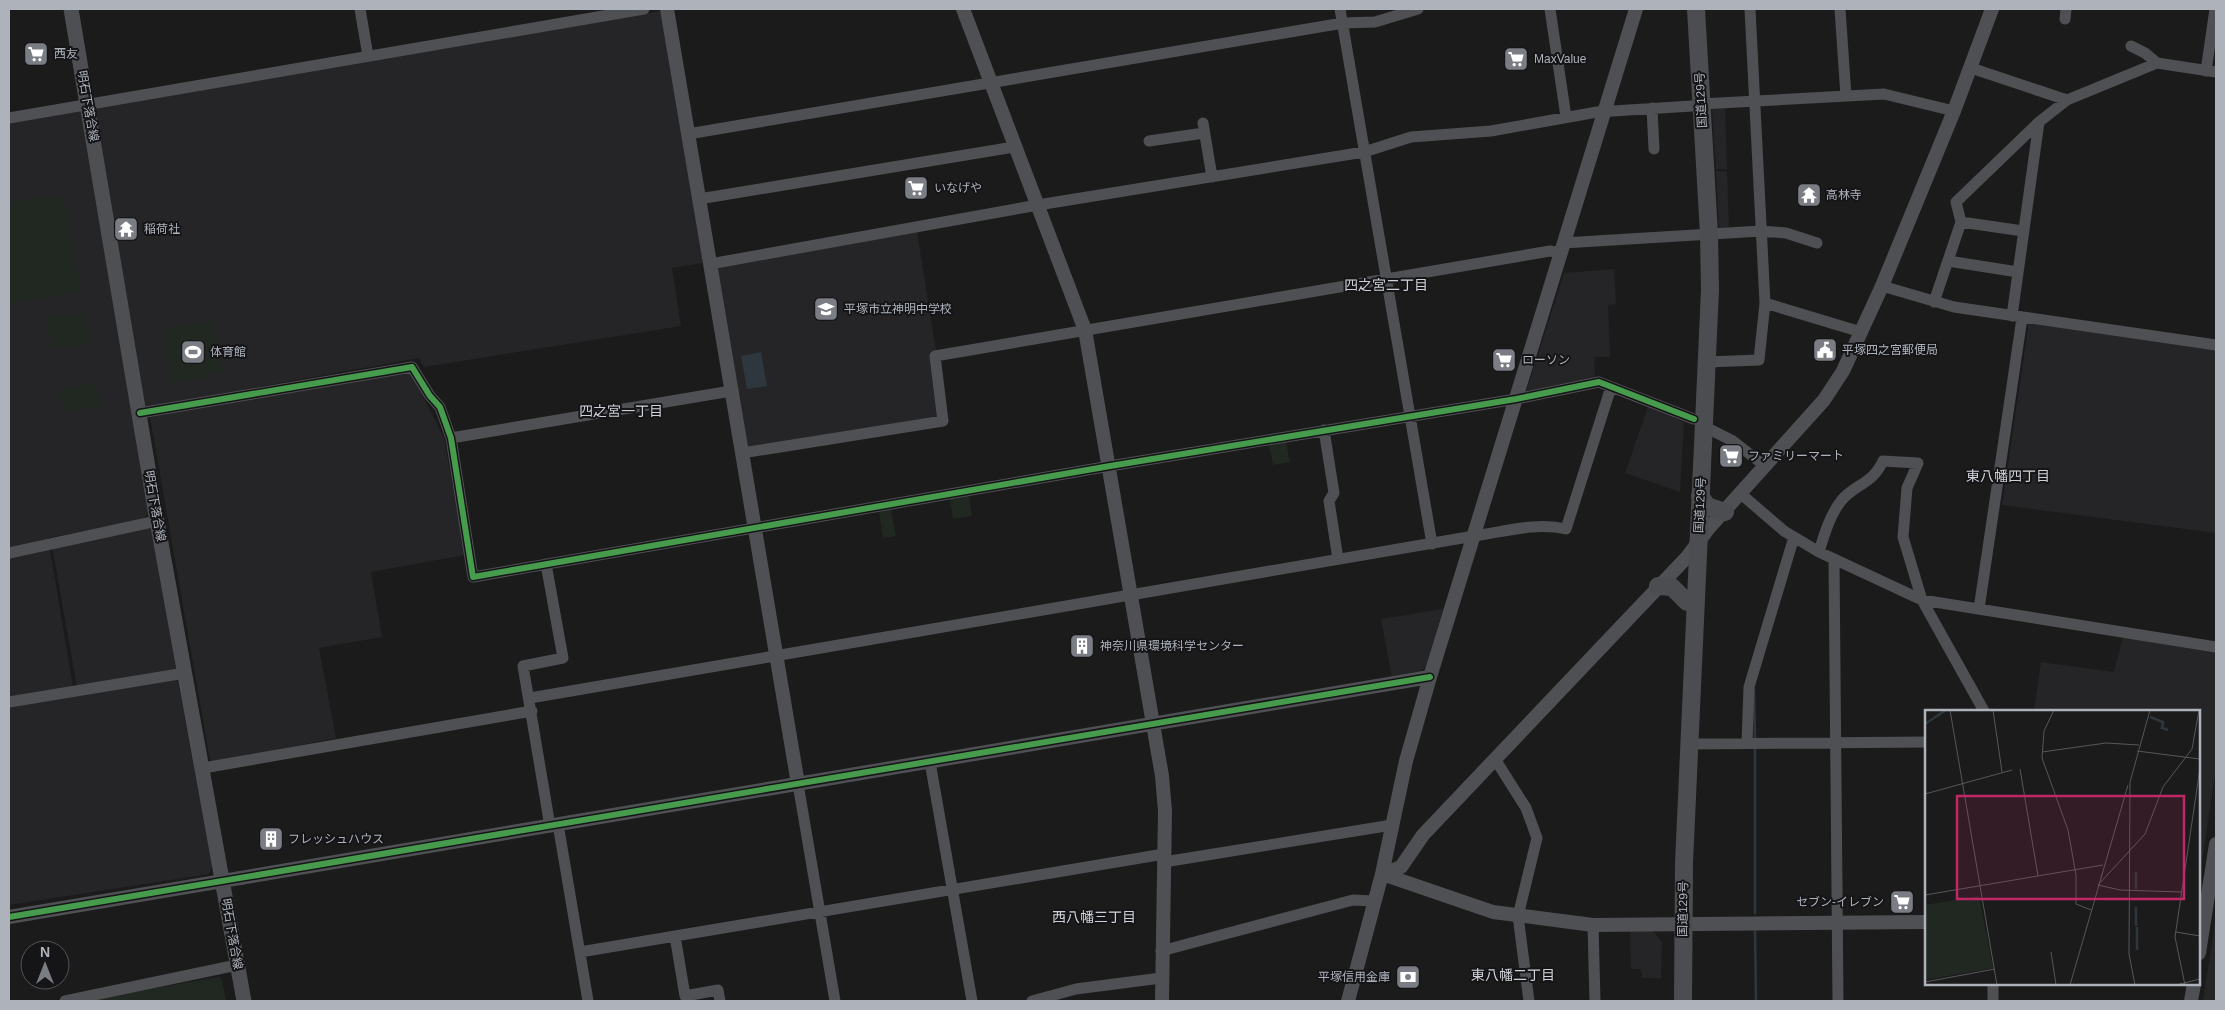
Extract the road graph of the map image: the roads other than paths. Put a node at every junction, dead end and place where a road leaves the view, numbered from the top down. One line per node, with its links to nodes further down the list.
1 (72, 9): 26 (main road, 明石下落合線)
2 (360, 9): 18 (street)
3 (644, 9): 18 (street)
4 (667, 9): 34 (street)
5 (963, 9): 22 (street)
6 (1340, 9): 16 (street)
7 (1418, 9): 16 (street)
8 (1550, 9): 31 (street)
9 (1636, 9): 30 (street)
10 (1687, 9): 27 (highway, 国道129号)
11 (1696, 9): 27 (highway, 国道129号)
12 (1750, 9): 25 (street)
13 (1840, 9): 23 (street)
14 (1992, 9): 20 (street)
15 (2215, 9): 21 (street)
16 (1343, 23): 22 (street); 38 (street)
17 (2131, 46): 19 (street)
18 (368, 56): 26 (street)
19 (2157, 63): 21 (street); 24 (street)
20 (1971, 68): 24 (street); 29 (street)
21 (2211, 71)
22 (992, 82): 34 (street); 36 (street)
23 (1846, 96): 25 (street); 29 (street)
24 (2067, 100): 33 (street)
25 (1756, 101): 27 (street); 43 (street)
26 (87, 104): 32 (street); 63 (main road, 明石下落合線)
27 (1696, 105): 28 (street); 45 (highway, 国道129号)
28 (1652, 108): 30 (street); 37 (street)
29 (1954, 111): 52 (street)
30 (1603, 112): 31 (street); 47 (street)
31 (1566, 117): 38 (street)
32 (9, 118)
33 (2039, 122): 42 (street); 44 (street)
34 (688, 134): 40 (street)
35 (1150, 142): 39 (street)
36 (1014, 146): 40 (street); 41 (street)
37 (1654, 149)
38 (1364, 152): 39 (street); 51 (street)
39 (1212, 177): 41 (street)
40 (699, 199): 49 (street)
41 (1038, 205): 49 (street); 56 (street)
42 (1960, 222): 44 (street); 48 (street)
43 (1761, 231): 45 (street); 46 (street); 54 (street)
44 (2024, 231): 50 (street)
45 (1704, 234): 47 (street); 59 (highway, 国道129号); 65 (highway, 国道129号)
46 (1817, 243)
47 (1561, 248): 51 (street); 62 (street)
48 (1948, 261): 50 (street); 53 (street)
49 (710, 264): 61 (street)
50 (2018, 272): 55 (street)
51 (1385, 280): 56 (street); 64 (street)
52 (1882, 286): 53 (street); 57 (street)
53 (1934, 302): 55 (street)
54 (1766, 303): 57 (street); 59 (street)
55 (2017, 317): 58 (street); 89 (street)
56 (1085, 330): 68 (street); 69 (street)
57 (1861, 332): 70 (street)
58 (2216, 346)
59 (1707, 362): 65 (highway, 国道129号)
60 (1612, 387): 62 (street); 65 (street); 76 (street)
61 (731, 391): 67 (street); 68 (street)
62 (1516, 399): 64 (street); 76 (street)
63 (140, 413): 67 (street); 74 (main road, 明石下落合線)
64 (1408, 416): 66 (street); 78 (street)
65 (1699, 423): 70 (street); 72 (highway, 国道129号); 79 (highway, 国道129号)
66 (1324, 430): 69 (street); 83 (street)
67 (451, 438): 84 (street)
68 (742, 453): 75 (street)
69 (1110, 466): 75 (street); 86 (street)
70 (1765, 466): 71 (street)
71 (1741, 494): 73 (street); 77 (street)
72 (1700, 496): 73 (highway); 79 (highway, 国道129号)
73 (1725, 512): 79 (street)
74 (157, 520): 81 (street); 92 (main road, 明石下落合線)
75 (754, 528): 84 (street); 91 (street)
76 (1474, 536): 78 (street); 93 (street)
77 (1794, 537): 80 (street); 99 (street)
78 (1432, 544): 83 (street)
79 (1693, 550): 85 (street); 88 (highway, 国道129号); 101 (highway, 国道129号)
80 (1819, 552): 82 (street); 87 (street)
81 (9, 553)
82 (1834, 558): 87 (street); 102 (street)
83 (1338, 560): 86 (street)
84 (546, 564): 94 (street)
85 (1658, 586): 88 (highway); 103 (street)
86 (1132, 594): 91 (street); 98 (street)
87 (1922, 600): 89 (street); 97 (street)
88 (1687, 602): 120 (highway, 国道129号)
89 (1979, 609): 90 (street)
90 (2216, 647)
91 (776, 655): 94 (street); 106 (street)
92 (185, 673): 95 (street); 105 (main road, 明石下落合線)
93 (1430, 677): 98 (street); 107 (street)
94 (530, 698): 96 (street)
95 (9, 702)
96 (532, 710): 105 (street); 108 (street)
97 (1983, 710)
98 (1154, 725): 104 (street); 110 (street)
99 (1747, 742): 101 (street); 102 (street)
100 (1925, 742): 102 (street)
101 (1690, 744): 120 (highway, 国道129号)
102 (1835, 744): 118 (street)
103 (1495, 759): 111 (street); 116 (street)
104 (930, 762): 106 (street); 113 (street)
105 (203, 768): 112 (main road, 明石下落合線)
106 (798, 784): 108 (street); 115 (street)
107 (1392, 824): 110 (street); 111 (street)
108 (554, 825): 112 (street); 125 (street)
109 (2216, 844): 123 (street)
110 (1164, 858): 113 (street); 124 (street)
111 (1382, 874): 114 (street); 116 (street)
112 (223, 882): 117 (street); 126 (main road, 明石下落合線)
113 (952, 890): 115 (street); 135 (street)
114 (1374, 901): 124 (street); 138 (street)
115 (820, 912): 122 (street); 134 (street)
116 (1518, 916): 121 (street); 139 (street)
117 (9, 917)
118 (1836, 922): 119 (street); 120 (street); 143 (street)
119 (1925, 922)
120 (1677, 923): 121 (street); 141 (highway, 国道129号); 142 (highway, 国道129号)
121 (1593, 925): 140 (street)
122 (675, 936): 125 (street); 133 (street)
123 (2200, 939)
124 (1161, 951): 127 (street)
125 (580, 952): 132 (street)
126 (237, 965): 130 (street); 131 (main road, 明石下落合線)
127 (1161, 978): 136 (street); 137 (street)
128 (1992, 985): 144 (street)
129 (2194, 985): 145 (street)
130 (65, 1001)
131 (244, 1001)
132 (588, 1001)
133 (720, 1001)
134 (835, 1001)
135 (972, 1001)
136 (1032, 1001)
137 (1162, 1001)
138 (1348, 1001)
139 (1529, 1001)
140 (1594, 1001)
141 (1671, 1001)
142 (1683, 1001)
143 (1838, 1001)
144 (1993, 1001)
145 (2191, 1001)

